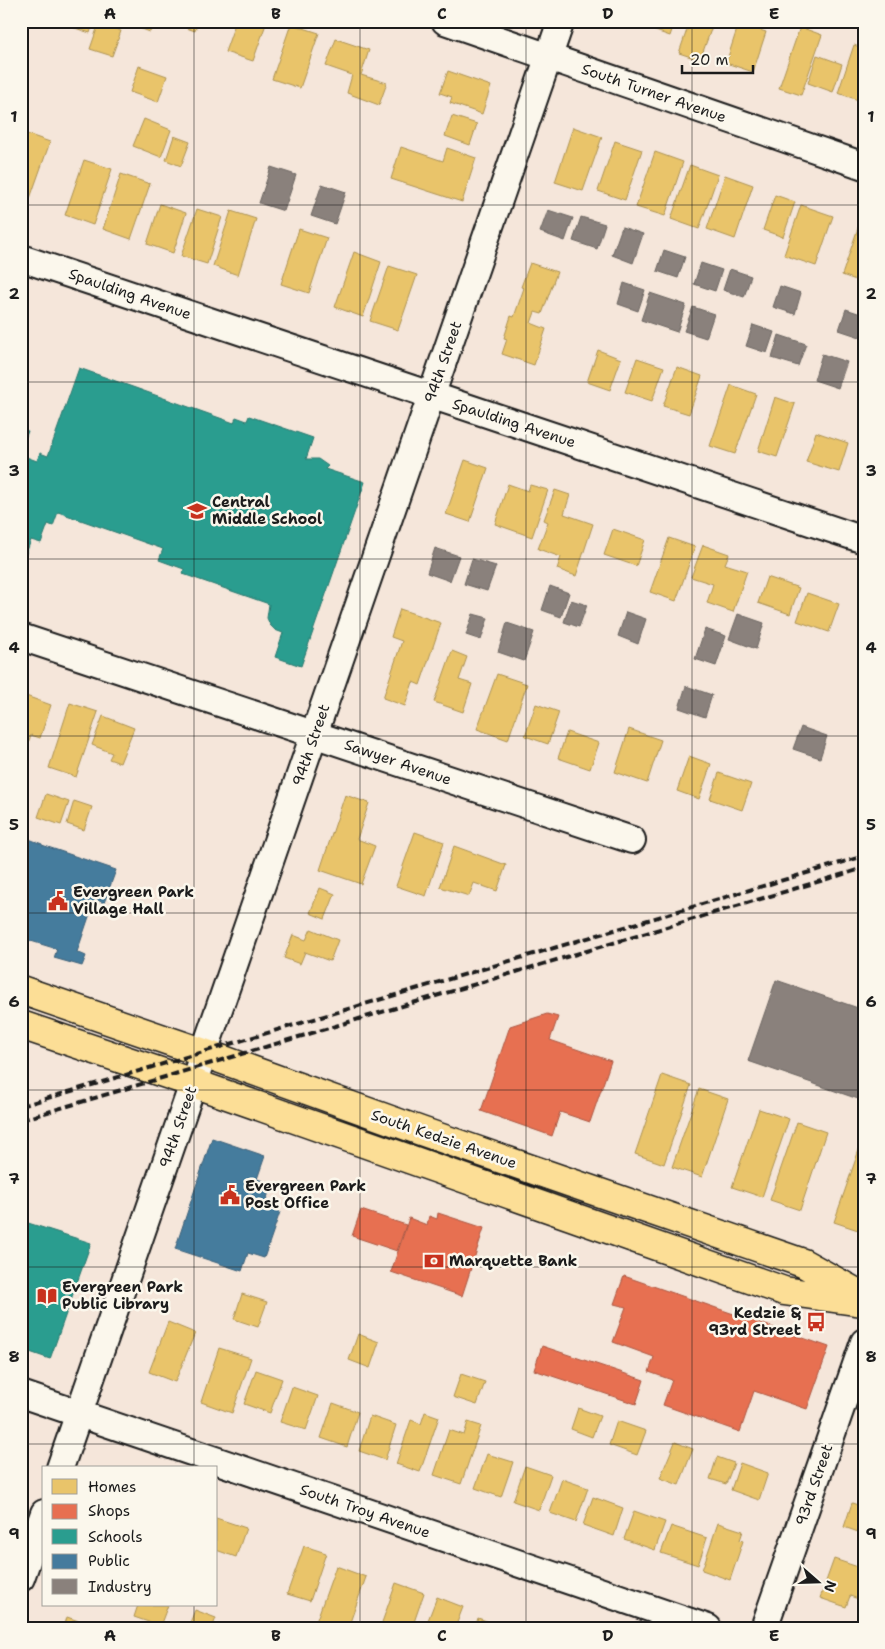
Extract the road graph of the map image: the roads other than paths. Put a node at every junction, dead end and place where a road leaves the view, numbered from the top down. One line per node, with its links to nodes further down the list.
1 (445, 21): 3 (street, South Turner Avenue)
2 (561, 21): 3 (street, 94th Street)
3 (549, 57): 4 (street, South Turner Avenue); 6 (street, 94th Street)
4 (864, 166)
5 (21, 258): 6 (street, Spaulding Avenue)
6 (432, 396): 7 (street, Spaulding Avenue); 9 (street, 94th Street)
7 (864, 540)
8 (21, 637): 9 (street, Sawyer Avenue)
9 (315, 734): 10 (street, Sawyer Avenue); 13 (street, 94th Street)
10 (632, 840)
11 (21, 990): 13 (main road, South Kedzie Avenue)
12 (21, 1025): 14 (main road, South Kedzie Avenue)
13 (204, 1053): 14 (street, 94th Street); 15 (main road, South Kedzie Avenue)
14 (193, 1083): 16 (main road, South Kedzie Avenue); 19 (street, 94th Street)
15 (864, 1297)
16 (864, 1302)
17 (864, 1342): 24 (street, 93rd Street)
18 (21, 1394): 19 (street, South Troy Avenue)
19 (78, 1414): 20 (street, 94th Street); 23 (street, South Troy Avenue)
20 (61, 1466)
21 (42, 1519): 22 (street)
22 (21, 1578)
23 (708, 1628)
24 (764, 1628)

